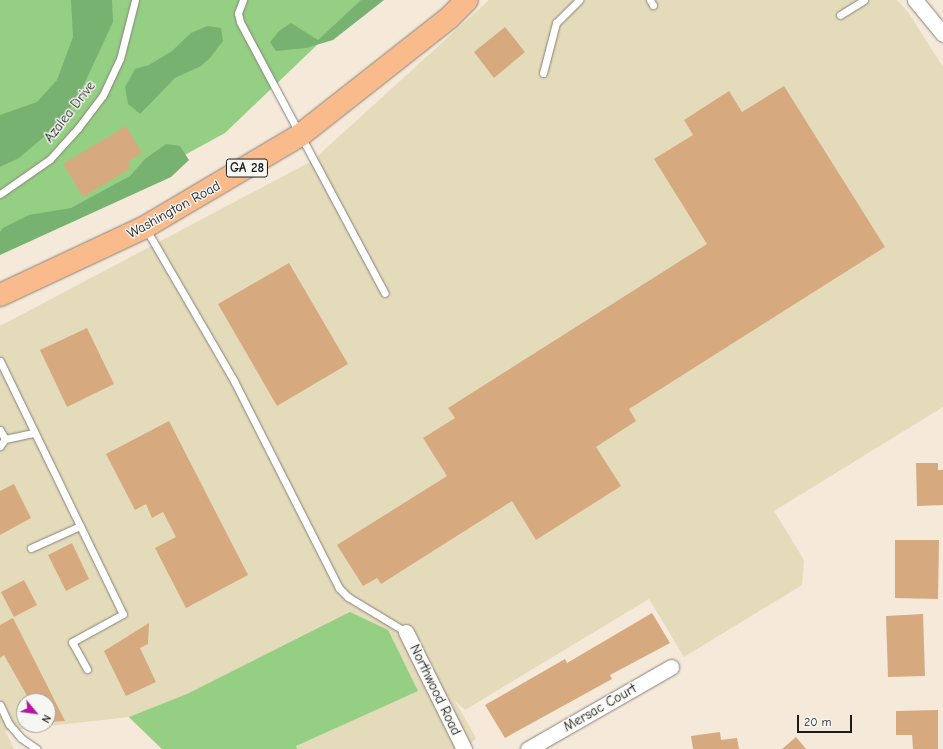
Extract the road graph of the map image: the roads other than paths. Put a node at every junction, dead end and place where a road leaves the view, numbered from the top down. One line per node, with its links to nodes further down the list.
1 (135, 0): 11 (lane, Azalea Drive)
2 (243, 0): 10 (lane)
3 (467, 0): 10 (main road, Washington Road / GA 28)
4 (579, 0): 9 (lane)
5 (864, 0): 7 (lane)
6 (915, 0): 8 (street)
7 (840, 16)
8 (943, 34)
9 (543, 73)
10 (299, 136): 12 (main road, Washington Road / GA 28); 13 (lane)
11 (0, 194)
12 (145, 227): 14 (main road, Washington Road / GA 28); 22 (lane)
13 (386, 293)
14 (0, 295)
15 (0, 361): 17 (lane)
16 (0, 430): 18 (lane)
17 (34, 432): 18 (lane); 20 (lane)
18 (5, 439): 19 (lane)
19 (0, 446)
20 (80, 526): 21 (lane); 24 (lane)
21 (31, 548)
22 (406, 632): 27 (street, Northwood Road)
23 (671, 667): 28 (street, Mersac Court)
24 (87, 669)
25 (0, 705): 26 (lane)
26 (37, 749)
27 (464, 749)
28 (528, 749)

